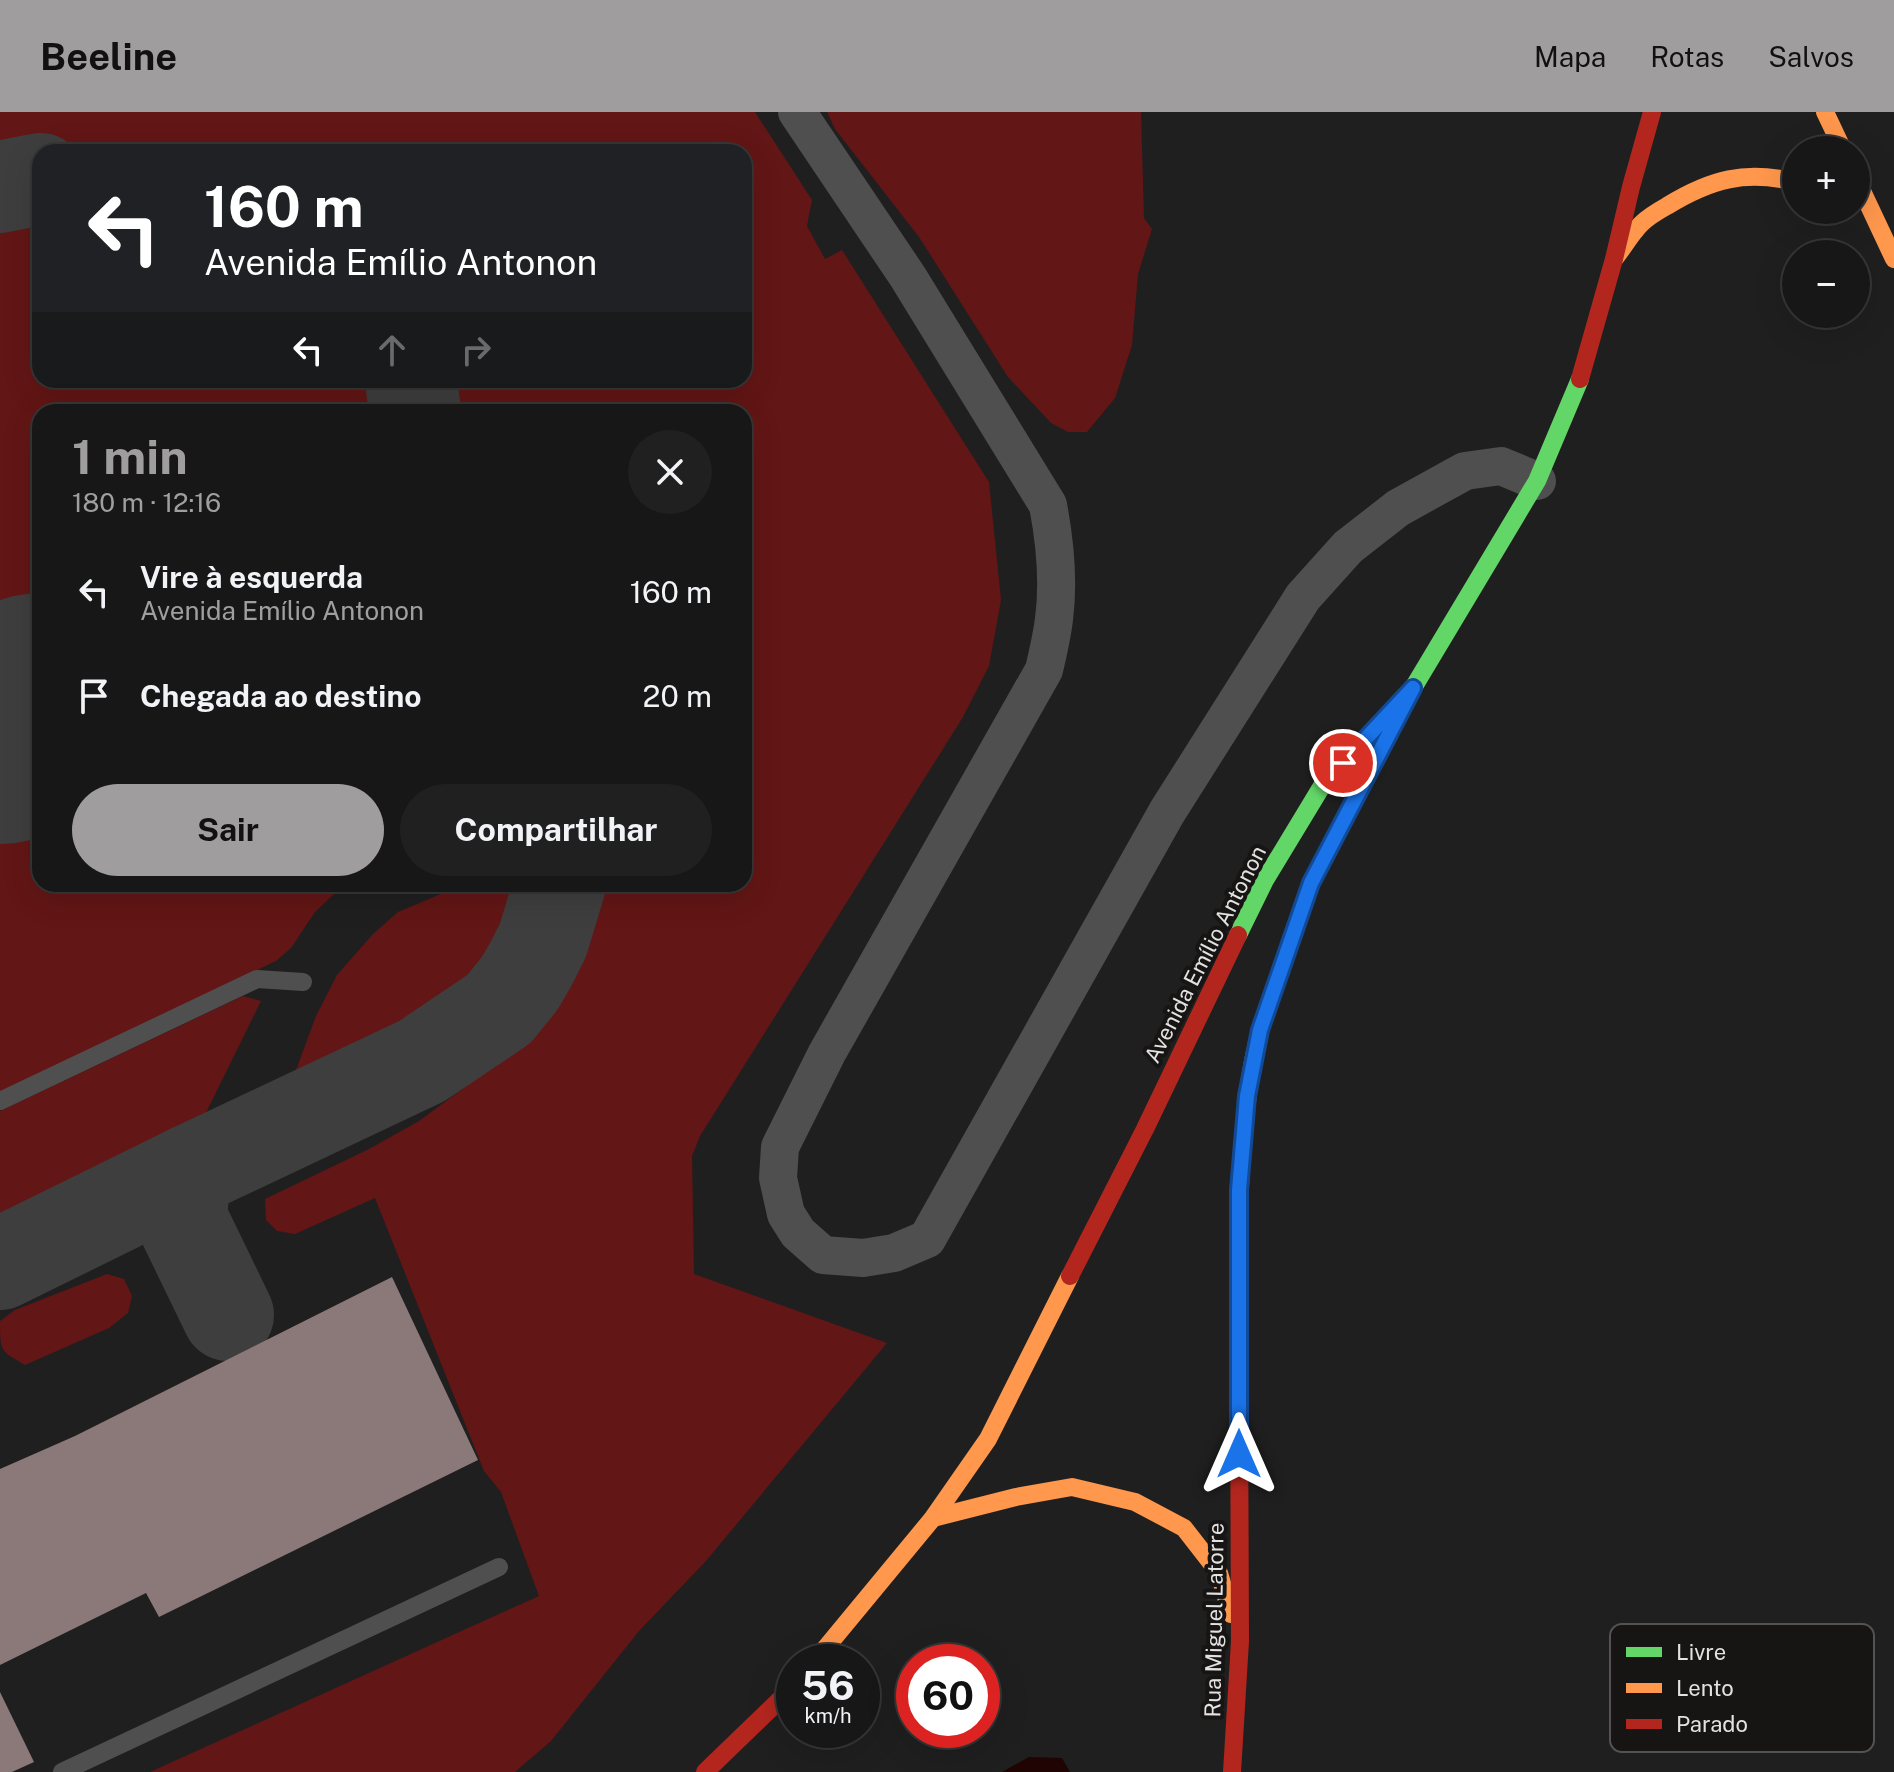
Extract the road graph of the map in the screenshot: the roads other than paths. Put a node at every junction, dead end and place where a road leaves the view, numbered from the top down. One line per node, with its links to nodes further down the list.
1 (797, 112): 9 (street)
2 (1652, 112): 7 (main road, Avenida Emílio Antonon)
3 (1825, 112): 4 (main road)
4 (1836, 136)
5 (1782, 178): 7 (main road)
6 (1870, 216): 8 (main road)
7 (1614, 259): 9 (main road, Avenida Emílio Antonon)
8 (1894, 259)
9 (1537, 481): 10 (main road, Avenida Emílio Antonon)
10 (1413, 688): 13 (main road, Avenida Emílio Antonon); 15 (main road, Rua Miguel Latorre)
11 (303, 982): 12 (lane)
12 (0, 1101)
13 (933, 1518): 15 (main road); 16 (main road, Avenida Emílio Antonon)
14 (499, 1567): 18 (lane)
15 (1240, 1641): 20 (main road, Rua Miguel Latorre)
16 (829, 1644)
17 (776, 1703): 19 (main road)
18 (62, 1772)
19 (705, 1772)
20 (1232, 1772)

